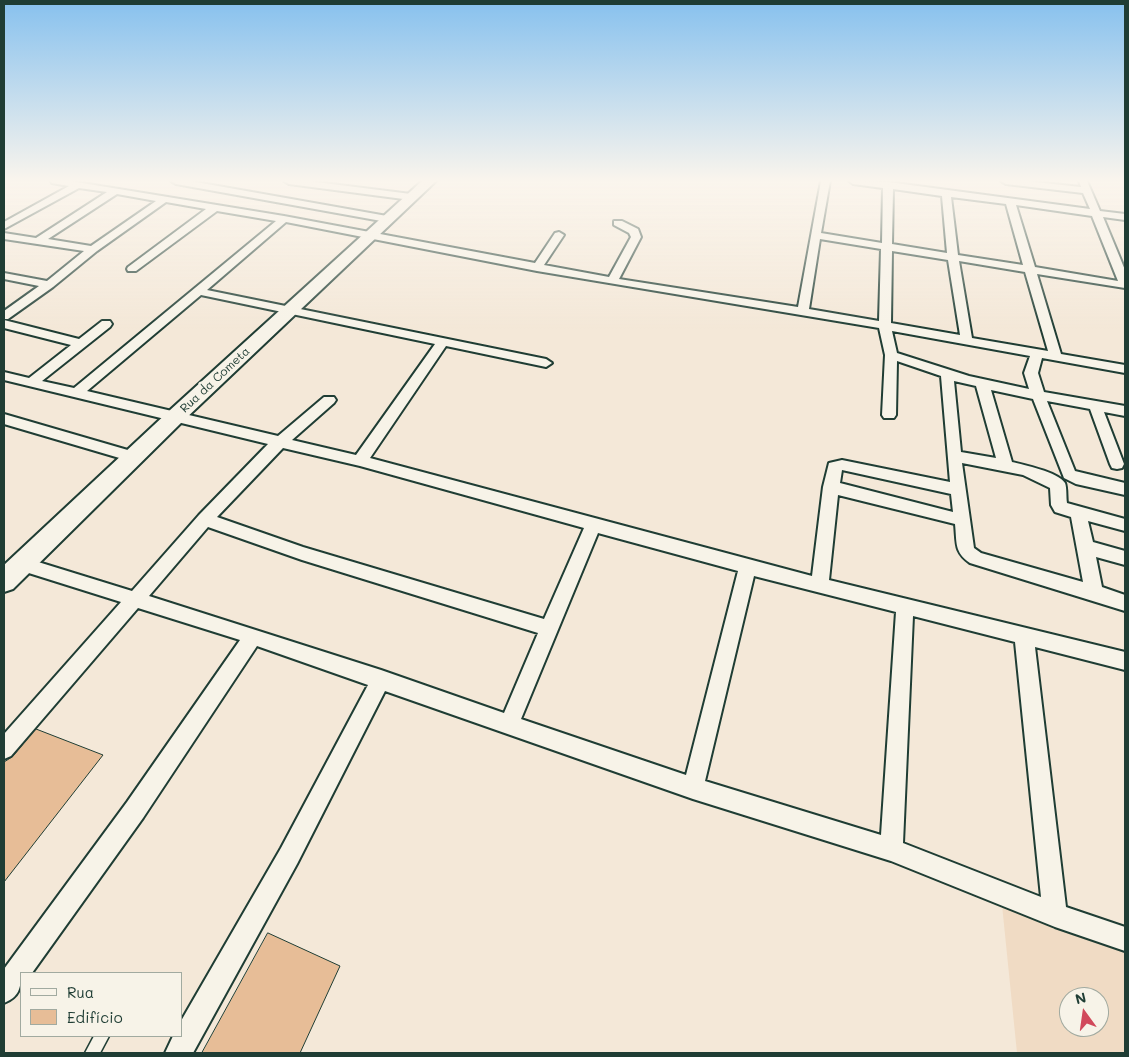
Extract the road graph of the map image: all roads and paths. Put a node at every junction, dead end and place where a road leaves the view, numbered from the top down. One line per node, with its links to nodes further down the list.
1 (55, 230): 17 (street)
2 (120, 230): 19 (street)
3 (184, 230): 22 (street)
4 (270, 230): 28 (street)
5 (344, 230): 13 (street)
6 (374, 230): 13 (street, Rua da Cometa)
7 (633, 230): 25 (street)
8 (816, 230): 15 (street)
9 (887, 230): 18 (street)
10 (951, 230): 20 (street)
11 (1018, 230): 23 (street)
12 (1103, 230): 26 (street)
13 (369, 235): 21 (street); 29 (street, Rua da Cometa)
14 (559, 235): 21 (street)
15 (815, 235): 18 (street); 30 (street)
16 (4, 236): 17 (street)
17 (38, 241): 19 (street)
18 (886, 246): 20 (street); 34 (street)
19 (93, 249): 27 (street)
20 (954, 258): 23 (street); 36 (street)
21 (537, 268): 25 (street)
22 (132, 269)
23 (1030, 269): 26 (street); 40 (street)
24 (4, 276): 27 (street)
25 (612, 281): 30 (street)
26 (1125, 284)
27 (49, 285): 31 (street)
28 (198, 291): 29 (street); 47 (street)
29 (292, 310): 35 (street); 53 (street, Rua da Cometa)
30 (803, 311): 34 (street)
31 (4, 316)
32 (4, 324): 37 (street)
33 (106, 324): 37 (street)
34 (885, 326): 36 (street); 39 (street)
35 (443, 341): 41 (street); 58 (street)
36 (966, 342): 38 (street)
37 (82, 344): 46 (street)
38 (1037, 354): 40 (street); 48 (street)
39 (891, 355): 43 (street); 52 (street)
40 (1056, 357): 42 (street)
41 (546, 363)
42 (1125, 369)
43 (947, 374): 45 (street); 56 (street)
44 (4, 376): 46 (street)
45 (982, 383): 48 (street); 60 (street)
46 (31, 384): 47 (street)
47 (76, 394): 53 (street)
48 (1039, 394): 50 (street); 62 (street)
49 (329, 400): 55 (street)
50 (1096, 405): 51 (street); 59 (street)
51 (1125, 411)
52 (889, 415)
53 (176, 416): 55 (street); 57 (street, Rua da Cometa)
54 (4, 420): 57 (street)
55 (281, 442): 58 (street); 65 (street)
56 (954, 456): 60 (street); 63 (street)
57 (133, 457): 71 (street, Rua da Cometa)
58 (360, 461): 68 (street)
59 (1117, 464)
60 (1006, 467): 64 (street)
61 (831, 487): 63 (street); 66 (street); 74 (street)
62 (1125, 489)
63 (958, 490): 66 (street)
64 (1078, 513): 67 (street); 69 (street)
65 (205, 519): 76 (street); 79 (street)
66 (962, 520): 75 (street)
67 (1125, 525)
68 (593, 526): 72 (street); 79 (street)
69 (1086, 547): 70 (street); 75 (street)
70 (1125, 558)
71 (22, 564): 73 (street, Rua da Cometa); 76 (street)
72 (748, 567): 74 (street); 86 (street)
73 (4, 581)
74 (820, 584): 78 (street)
75 (1094, 592): 77 (street)
76 (136, 600): 81 (street); 85 (street)
77 (1125, 603)
78 (905, 605): 80 (street); 87 (street)
79 (550, 629): 84 (street)
80 (1024, 635): 82 (street); 88 (street)
81 (253, 636): 83 (street); 90 (street)
82 (1125, 661)
83 (381, 679): 84 (street); 93 (street)
84 (509, 724): 86 (street)
85 (4, 749)
86 (693, 788): 87 (street)
87 (891, 850): 88 (street)
88 (1054, 915): 89 (street)
89 (1125, 939)
90 (4, 990)
91 (101, 1037): 92 (lane)
92 (92, 1053)
93 (178, 1053)

